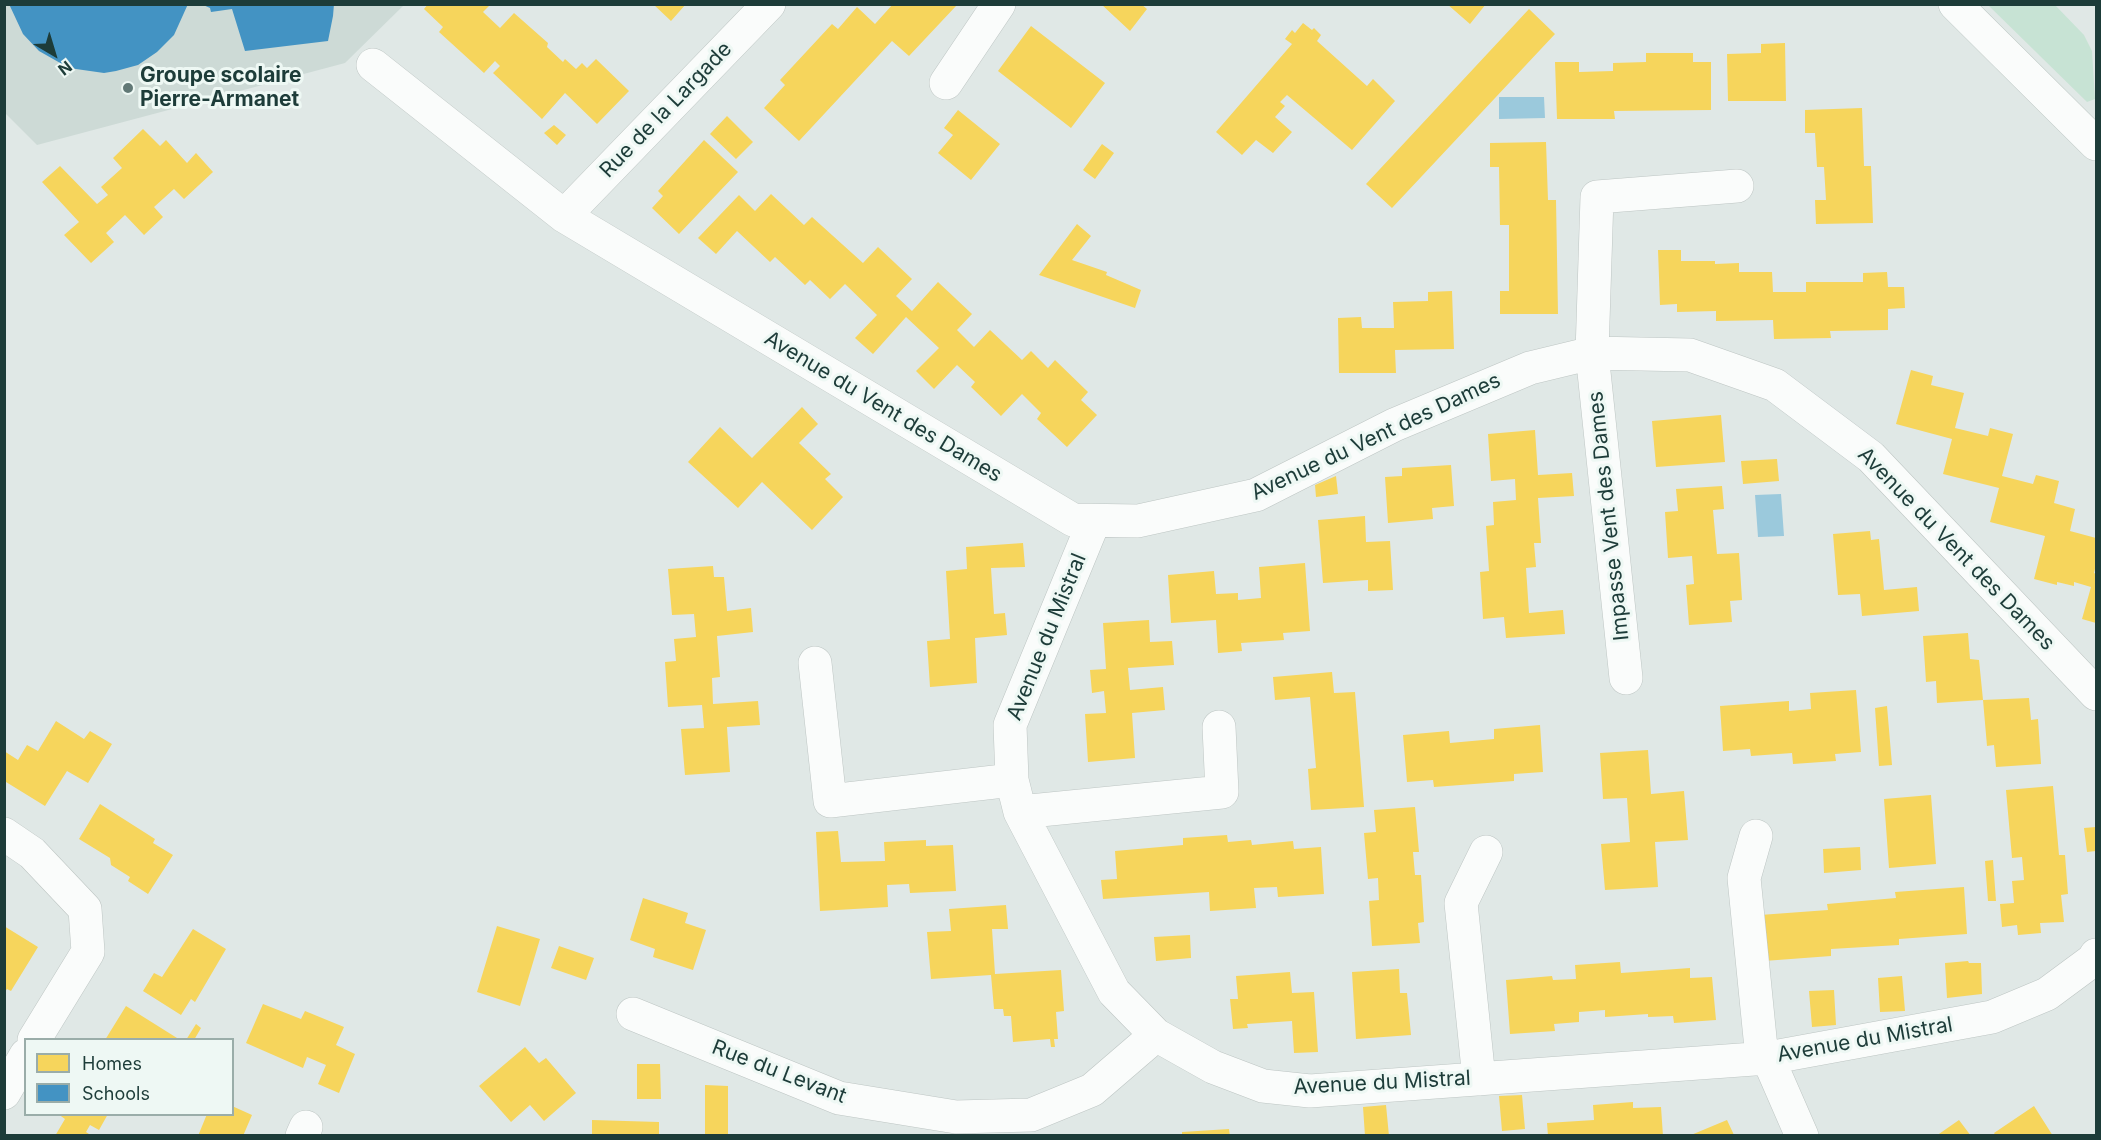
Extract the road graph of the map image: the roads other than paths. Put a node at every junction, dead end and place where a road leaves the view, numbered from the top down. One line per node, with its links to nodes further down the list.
1 (769, 4): 8 (street, Rue de la Largade)
2 (999, 4): 5 (street)
3 (1955, 4): 6 (street)
4 (373, 65): 8 (street, Avenue du Vent des Dames)
5 (946, 83)
6 (2097, 144)
7 (1737, 186): 9 (street, Impasse Vent des Dames)
8 (564, 216): 10 (street, Avenue du Vent des Dames)
9 (1592, 353): 10 (street, Avenue du Vent des Dames); 12 (street, Impasse Vent des Dames); 13 (street, Avenue du Vent des Dames)
10 (1094, 521): 15 (street, Avenue du Mistral)
11 (815, 663): 15 (street)
12 (1626, 678)
13 (2097, 694)
14 (1219, 727): 16 (street)
15 (1012, 780): 16 (street, Avenue du Mistral)
16 (1020, 812): 22 (street, Avenue du Mistral)
17 (4, 834): 23 (street)
18 (1755, 836): 25 (street)
19 (1486, 852): 26 (street)
20 (2097, 955): 25 (street, Avenue du Mistral)
21 (633, 1014): 22 (street, Rue du Levant)
22 (1156, 1035): 26 (street, Avenue du Mistral)
23 (35, 1038)
24 (24, 1058): 27 (street)
25 (1765, 1058): 26 (street, Avenue du Mistral); 28 (street)
26 (1479, 1079)
27 (4, 1093)
28 (1802, 1136)

